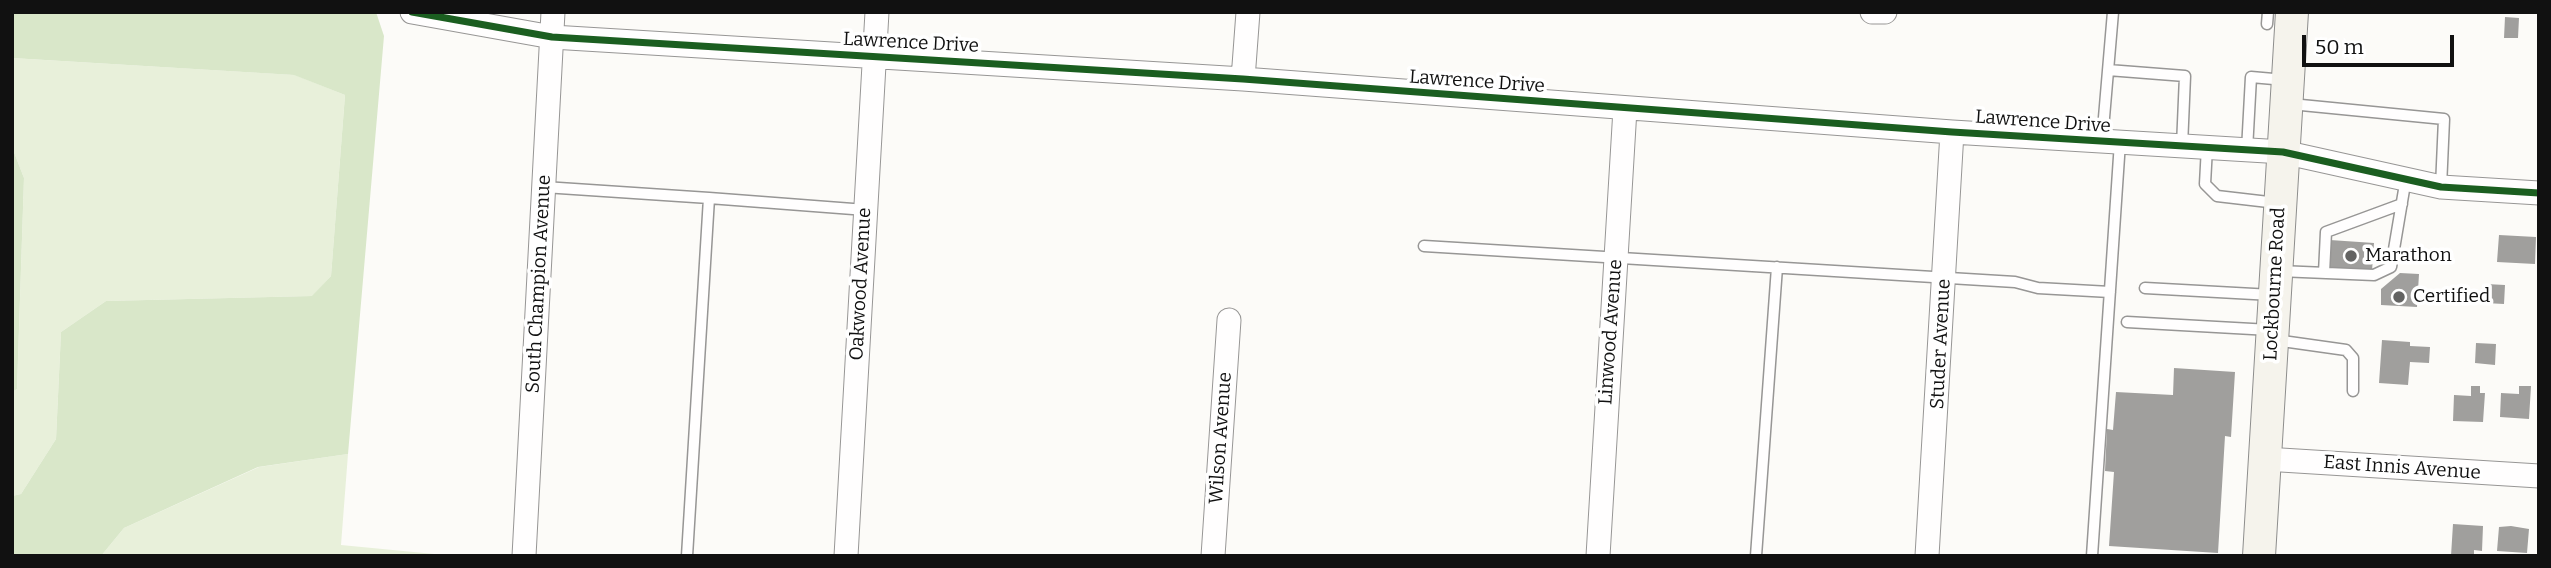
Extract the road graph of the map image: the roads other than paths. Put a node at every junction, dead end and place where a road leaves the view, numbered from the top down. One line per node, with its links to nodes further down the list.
1 (412, 12): 9 (street, Lawrence Drive)
2 (553, 12): 9 (street, South Champion Avenue)
3 (877, 12): 10 (street, Oakwood Avenue)
4 (1248, 12): 12 (street)
5 (1872, 12): 7 (street)
6 (2113, 12): 11 (lane)
7 (1885, 13)
8 (2276, 16): 13 (main road, Lockbourne Road)
9 (552, 37): 10 (street, Lawrence Drive); 22 (street, South Champion Avenue)
10 (875, 57): 12 (street, Lawrence Drive); 28 (street, Oakwood Avenue)
11 (2108, 70): 16 (lane); 17 (lane)
12 (1243, 79): 14 (street, Lawrence Drive)
13 (2287, 92): 19 (lane); 20 (main road, Lockbourne Road); 23 (lane)
14 (1625, 109): 15 (street, Lawrence Drive); 30 (street, Linwood Avenue)
15 (1952, 132): 16 (street, Lawrence Drive); 33 (street, Studer Avenue)
16 (2111, 142): 17 (street, Lawrence Drive); 36 (lane)
17 (2182, 146): 18 (street, Lawrence Drive)
18 (2207, 147): 19 (street, Lawrence Drive); 26 (lane)
19 (2246, 150): 20 (street, Lawrence Drive)
20 (2283, 152): 21 (street, Lawrence Drive); 26 (main road, Lockbourne Road)
21 (2406, 178): 23 (street, Lawrence Drive); 27 (lane)
22 (544, 187): 25 (lane); 43 (street, South Champion Avenue)
23 (2441, 187): 24 (street, Lawrence Drive)
24 (2539, 193)
25 (709, 198): 28 (lane); 44 (lane)
26 (2280, 203): 34 (main road, Lockbourne Road)
27 (2402, 204): 32 (lane); 32 (lane)
28 (866, 210): 45 (street, Oakwood Avenue)
29 (1424, 246): 30 (lane)
30 (1616, 258): 31 (lane); 47 (street, Linwood Avenue)
31 (1777, 267): 33 (lane); 48 (lane)
32 (2324, 273): 34 (lane)
33 (1944, 278): 36 (lane); 49 (street, Studer Avenue)
34 (2275, 283): 35 (lane); 39 (main road, Lockbourne Road)
35 (2145, 288)
36 (2110, 292): 50 (lane)
37 (1229, 320): 46 (street, Wilson Avenue)
38 (2127, 322): 39 (lane)
39 (2272, 335): 40 (lane); 41 (main road, Lockbourne Road)
40 (2353, 391)
41 (2265, 459): 42 (street, East Innis Avenue); 51 (main road, Lockbourne Road)
42 (2539, 476)
43 (524, 556)
44 (687, 556)
45 (846, 556)
46 (1213, 556)
47 (1598, 556)
48 (1756, 556)
49 (1927, 556)
50 (2092, 556)
51 (2259, 556)

